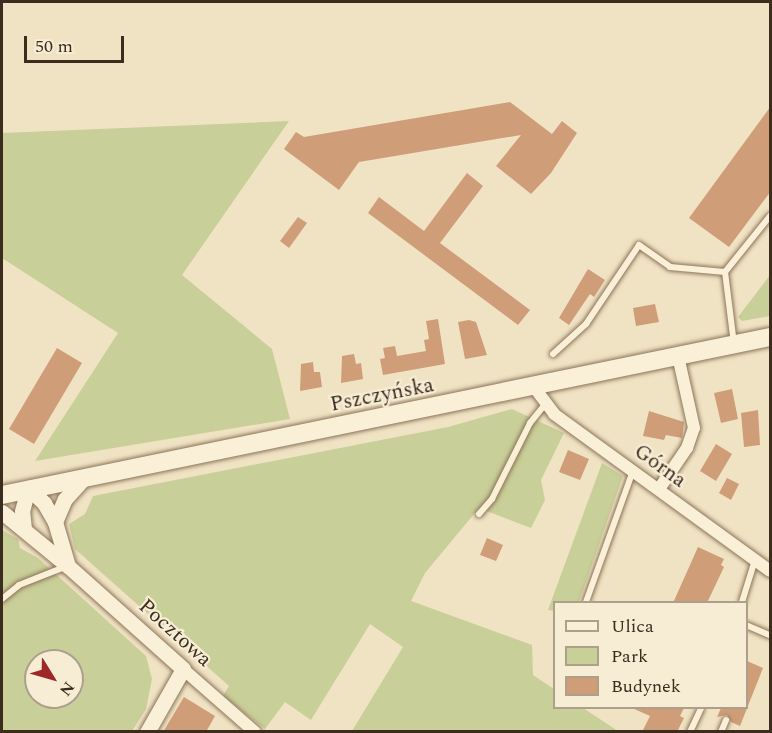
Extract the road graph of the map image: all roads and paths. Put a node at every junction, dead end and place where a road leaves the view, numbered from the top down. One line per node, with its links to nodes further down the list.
1 (771, 216): 2 (lane)
2 (725, 272): 4 (lane); 5 (lane)
3 (771, 337): 4 (main road, Pszczyńska)
4 (735, 344): 6 (main road, Pszczyńska)
5 (553, 354)
6 (678, 356): 7 (main road, Pszczyńska); 12 (street)
7 (534, 387): 8 (street, Górna); 10 (main road, Pszczyńska)
8 (544, 406): 9 (street, Górna); 15 (lane)
9 (633, 471): 12 (street, Górna); 22 (lane)
10 (84, 478): 11 (main road, Pszczyńska); 16 (street)
11 (28, 488): 13 (main road, Pszczyńska); 16 (street); 17 (street)
12 (659, 489): 18 (street, Górna)
13 (2, 495)
14 (2, 512): 17 (street, Pocztowa)
15 (479, 514)
16 (55, 522): 19 (street)
17 (24, 529): 19 (street, Pocztowa)
18 (755, 560): 20 (street, Górna); 23 (lane)
19 (68, 566): 21 (lane); 26 (street, Pocztowa)
20 (771, 571)
21 (2, 598)
22 (587, 601)
23 (743, 601)
24 (748, 626): 25 (lane)
25 (771, 635)
26 (183, 669): 29 (street); 30 (street, Pocztowa)
27 (701, 709): 31 (lane)
28 (726, 720): 32 (lane)
29 (147, 732)
30 (255, 732)
31 (690, 732)
32 (721, 732)

